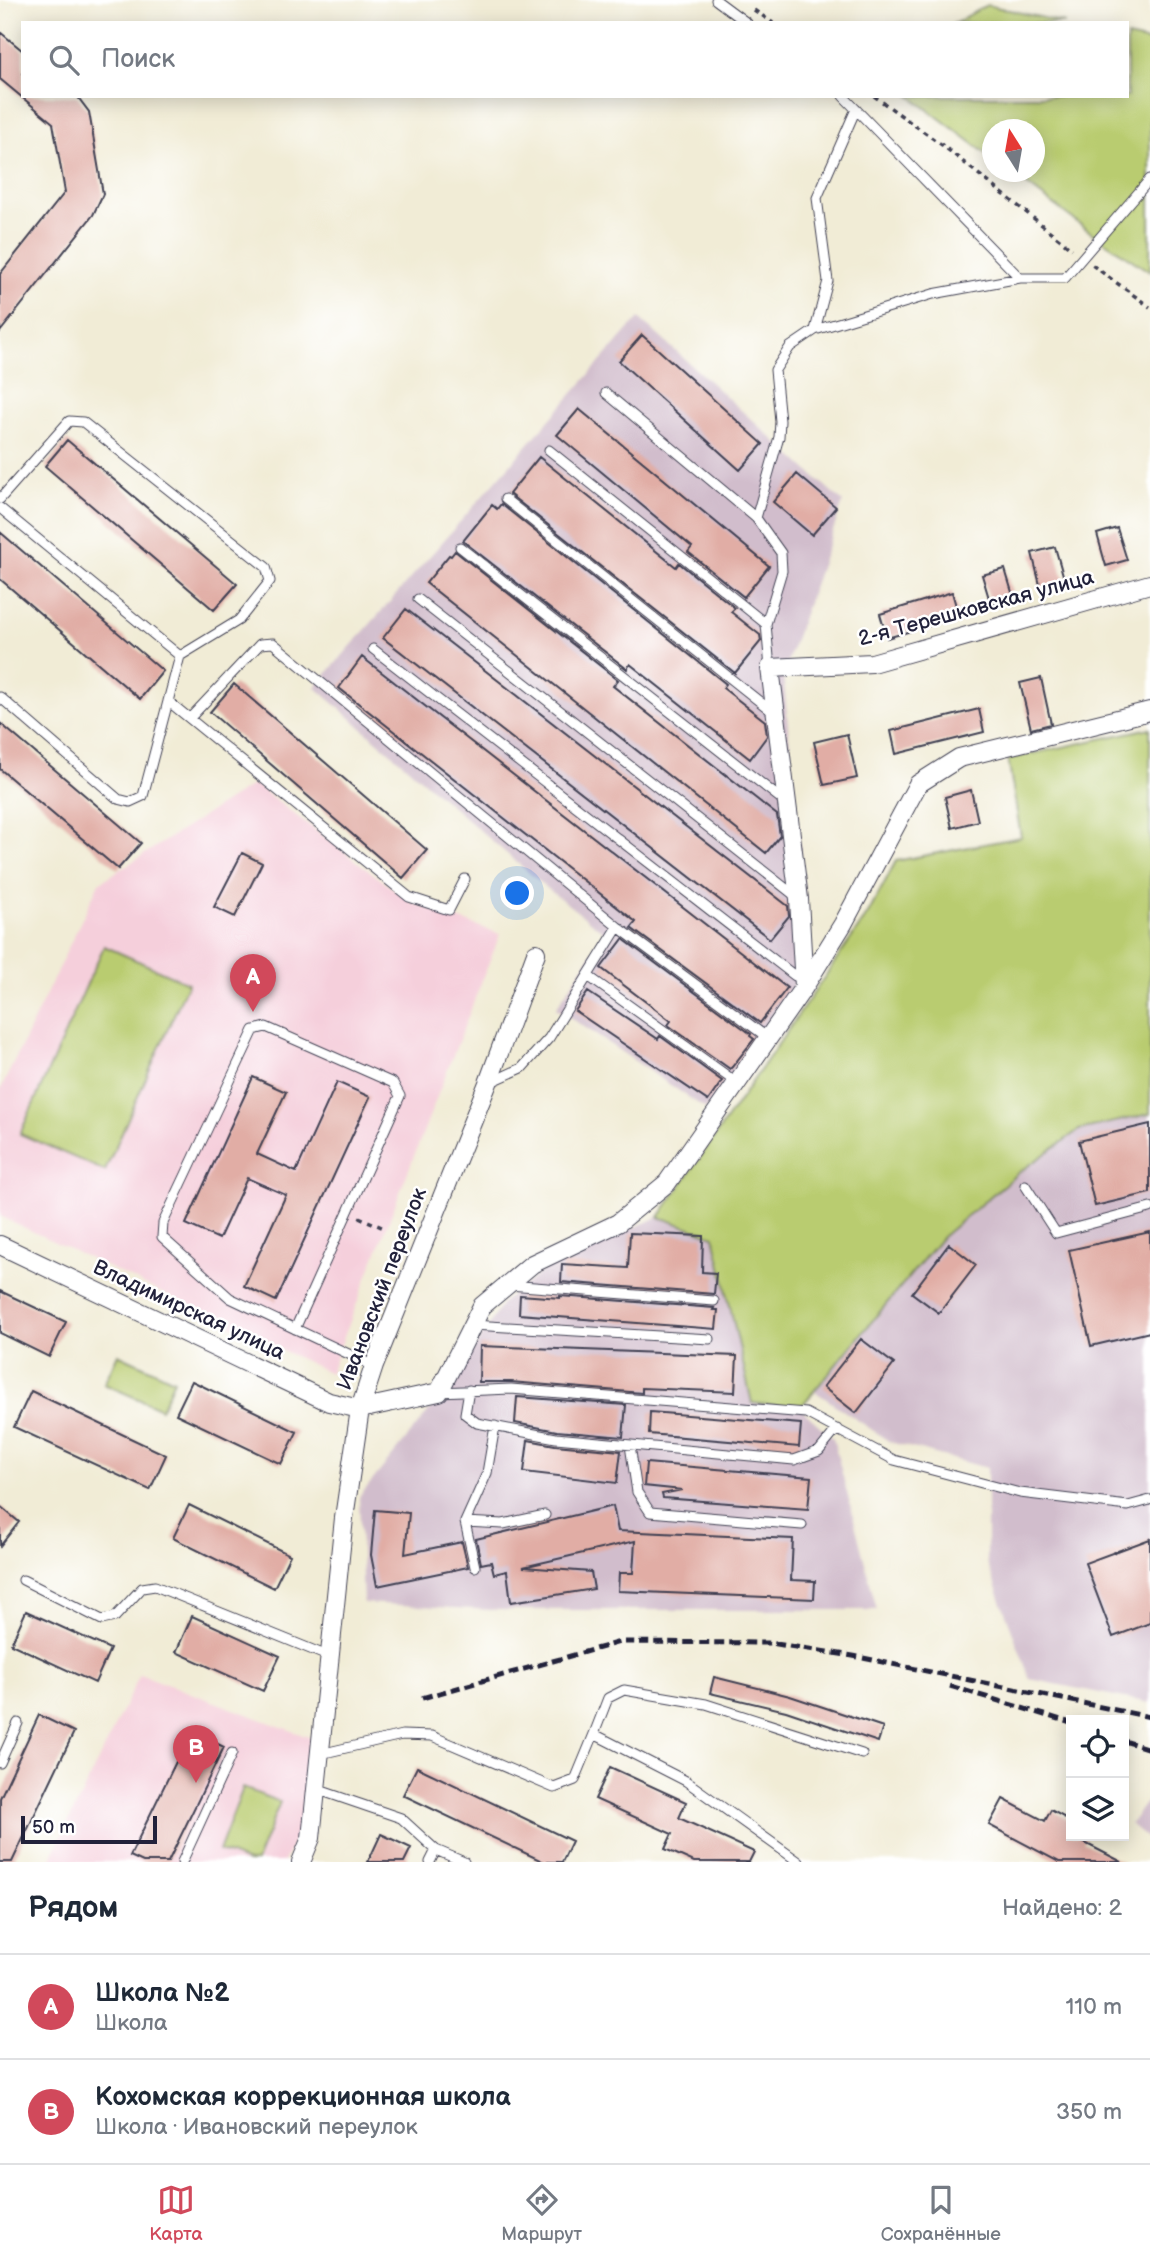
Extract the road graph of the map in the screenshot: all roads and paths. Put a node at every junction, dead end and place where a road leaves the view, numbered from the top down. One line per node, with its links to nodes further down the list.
1 (716, 0): 3 (lane)
2 (751, 8): 4 (path)
3 (744, 21)
4 (770, 21)
5 (846, 98): 7 (lane)
6 (877, 98): 9 (path)
7 (856, 109): 10 (lane); 12 (lane)
8 (1150, 178): 9 (lane)
9 (1083, 257): 10 (lane); 11 (path)
10 (1020, 278): 12 (lane)
11 (1150, 307)
12 (816, 330): 18 (lane)
13 (606, 393): 18 (lane)
14 (549, 450): 22 (lane)
15 (0, 499): 24 (lane)
16 (505, 499): 29 (lane)
17 (0, 508): 24 (lane)
18 (756, 518): 22 (lane)
19 (460, 547): 31 (lane)
20 (1150, 584): 25 (street, 2-я Терешковская улица)
21 (418, 599): 33 (lane)
22 (765, 624): 25 (lane)
23 (373, 649): 37 (lane)
24 (180, 656): 27 (lane)
25 (770, 668): 29 (street)
26 (0, 697): 27 (lane)
27 (169, 701): 30 (lane)
28 (1150, 711): 37 (street)
29 (776, 714): 31 (street)
30 (190, 718): 32 (lane); 34 (lane)
31 (787, 803): 33 (street)
32 (466, 879)
33 (799, 899): 37 (street)
34 (618, 927): 36 (lane); 38 (lane)
35 (536, 953): 39 (street, Ивановский переулок)
36 (588, 976): 39 (lane); 40 (lane)
37 (803, 982): 38 (street)
38 (768, 1038): 40 (street)
39 (488, 1083): 51 (street, Ивановский переулок)
40 (737, 1083): 46 (street)
41 (1025, 1185): 42 (lane)
42 (1150, 1208)
43 (348, 1212): 44 (path); 49 (lane); 49 (lane)
44 (386, 1229)
45 (0, 1245): 54 (street, Владимирская улица)
46 (507, 1285): 47 (lane); 48 (street)
47 (714, 1301)
48 (472, 1325): 50 (lane); 53 (street)
49 (295, 1329): 51 (lane)
50 (710, 1339)
51 (374, 1366): 54 (street, Ивановский переулок)
52 (469, 1391): 53 (lane); 55 (lane); 56 (lane)
53 (439, 1392): 54 (street)
54 (360, 1409): 64 (street, Ивановский переулок)
55 (495, 1426): 57 (lane); 60 (lane)
56 (837, 1429): 57 (lane); 58 (lane)
57 (630, 1445): 61 (lane)
58 (1150, 1500)
59 (545, 1515): 60 (lane)
60 (466, 1522): 62 (lane)
61 (802, 1525)
62 (475, 1567)
63 (23, 1580): 64 (lane)
64 (330, 1657): 68 (street, Ивановский переулок)
65 (18, 1723): 70 (lane)
66 (594, 1734): 68 (lane); 69 (lane); 77 (lane)
67 (232, 1753): 73 (lane)
68 (320, 1754): 71 (street, Ивановский переулок)
69 (862, 1754)
70 (0, 1763)
71 (316, 1789): 72 (lane); 74 (street, Ивановский переулок)
72 (436, 1850): 75 (lane); 76 (lane)
73 (182, 1862)
74 (301, 1862)
75 (430, 1862)
76 (464, 1862)
77 (799, 1862)

